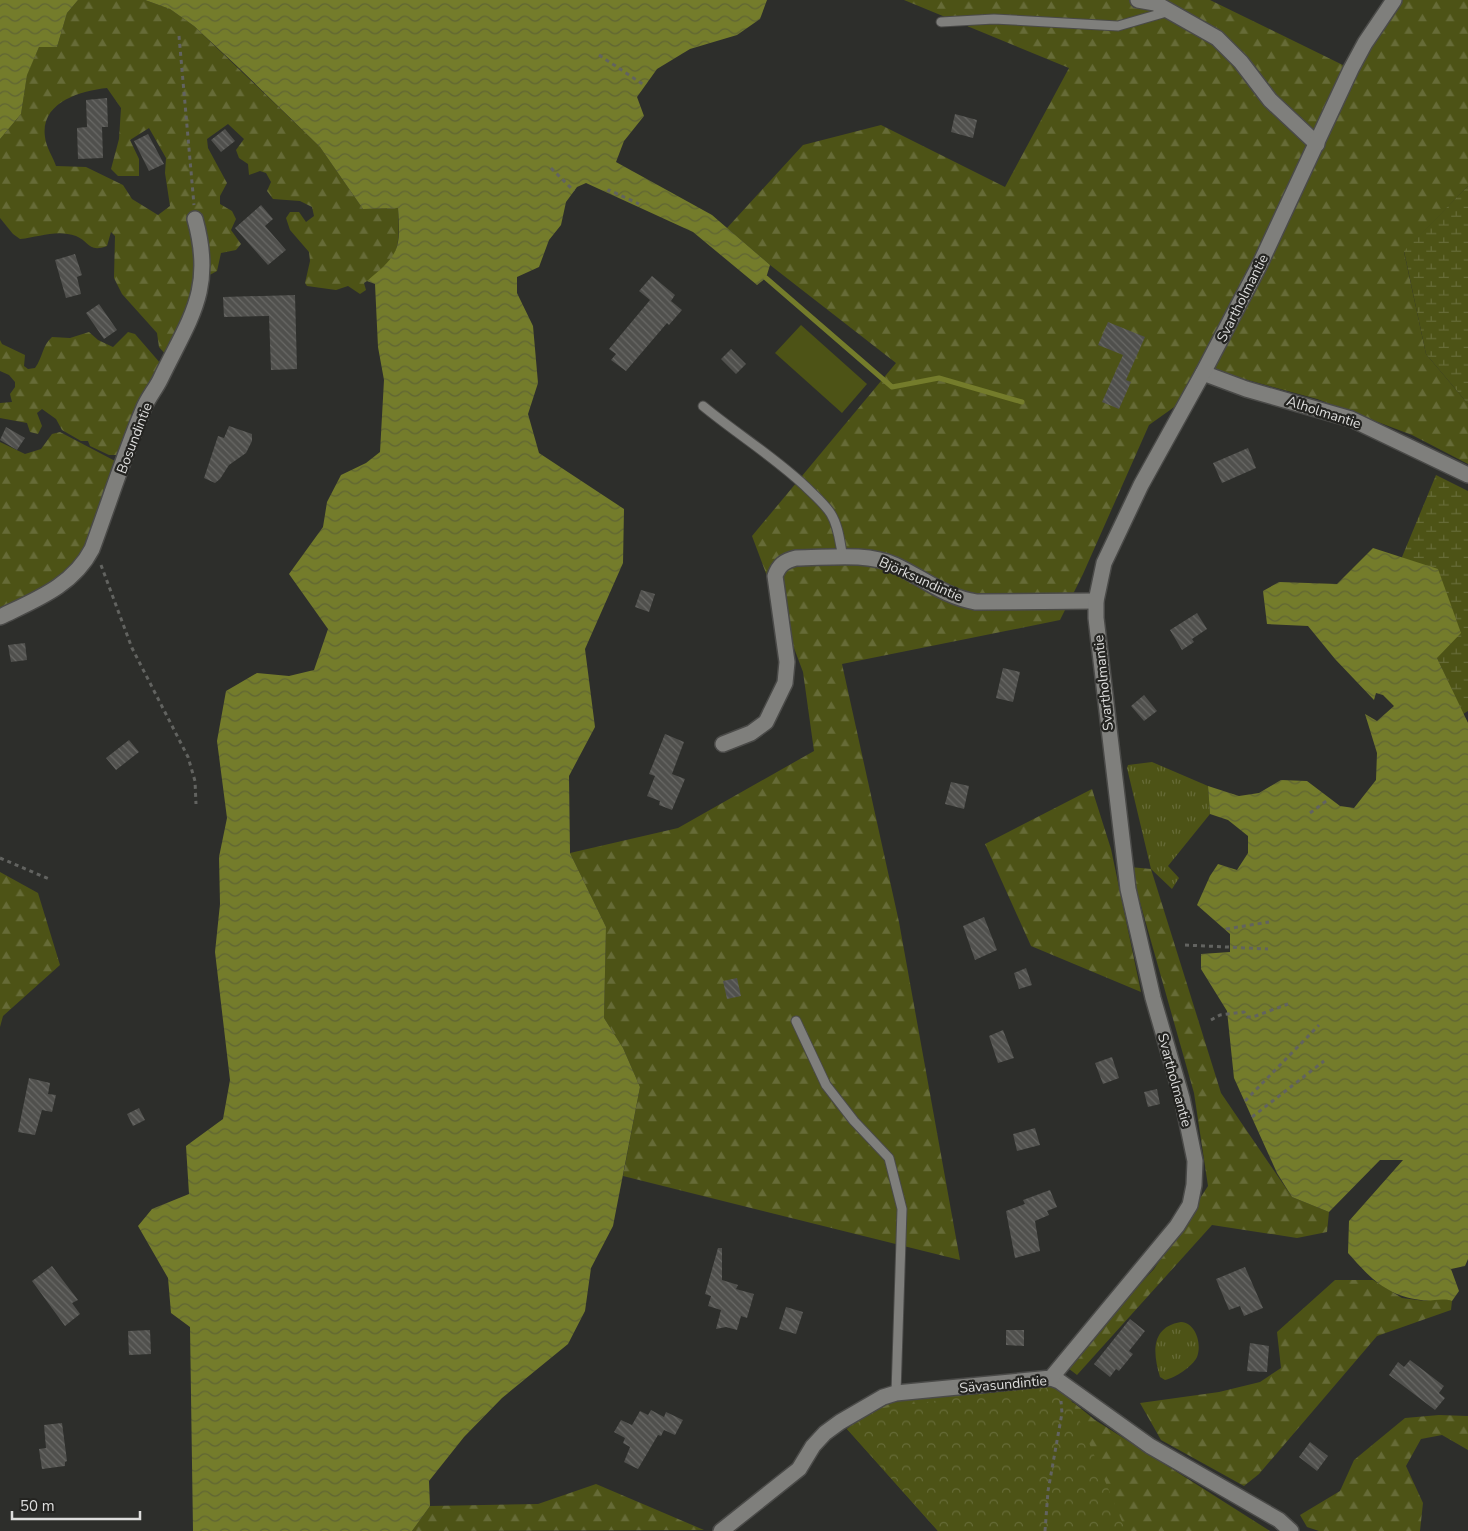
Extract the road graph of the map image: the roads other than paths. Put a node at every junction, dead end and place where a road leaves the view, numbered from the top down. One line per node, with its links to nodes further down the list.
1 (1138, 0): 3 (street)
2 (1394, 0): 5 (street, Svartholmantie)
3 (1170, 11): 4 (lane); 5 (street)
4 (941, 22)
5 (1317, 144): 7 (street, Svartholmantie)
6 (195, 218): 12 (street, Bosundintie)
7 (1203, 374): 9 (street, Alholmantie); 11 (street, Svartholmantie)
8 (703, 406): 10 (lane)
9 (1468, 475)
10 (843, 558): 11 (street, Björksundintie); 13 (street, Björksundintie)
11 (1096, 601): 15 (street, Svartholmantie)
12 (0, 617)
13 (723, 744)
14 (796, 1021): 16 (lane)
15 (1055, 1380): 16 (street, Sävasundintie); 18 (street, Sävasundintie)
16 (896, 1393): 17 (street, Sävasundintie)
17 (721, 1531)
18 (1291, 1531)

